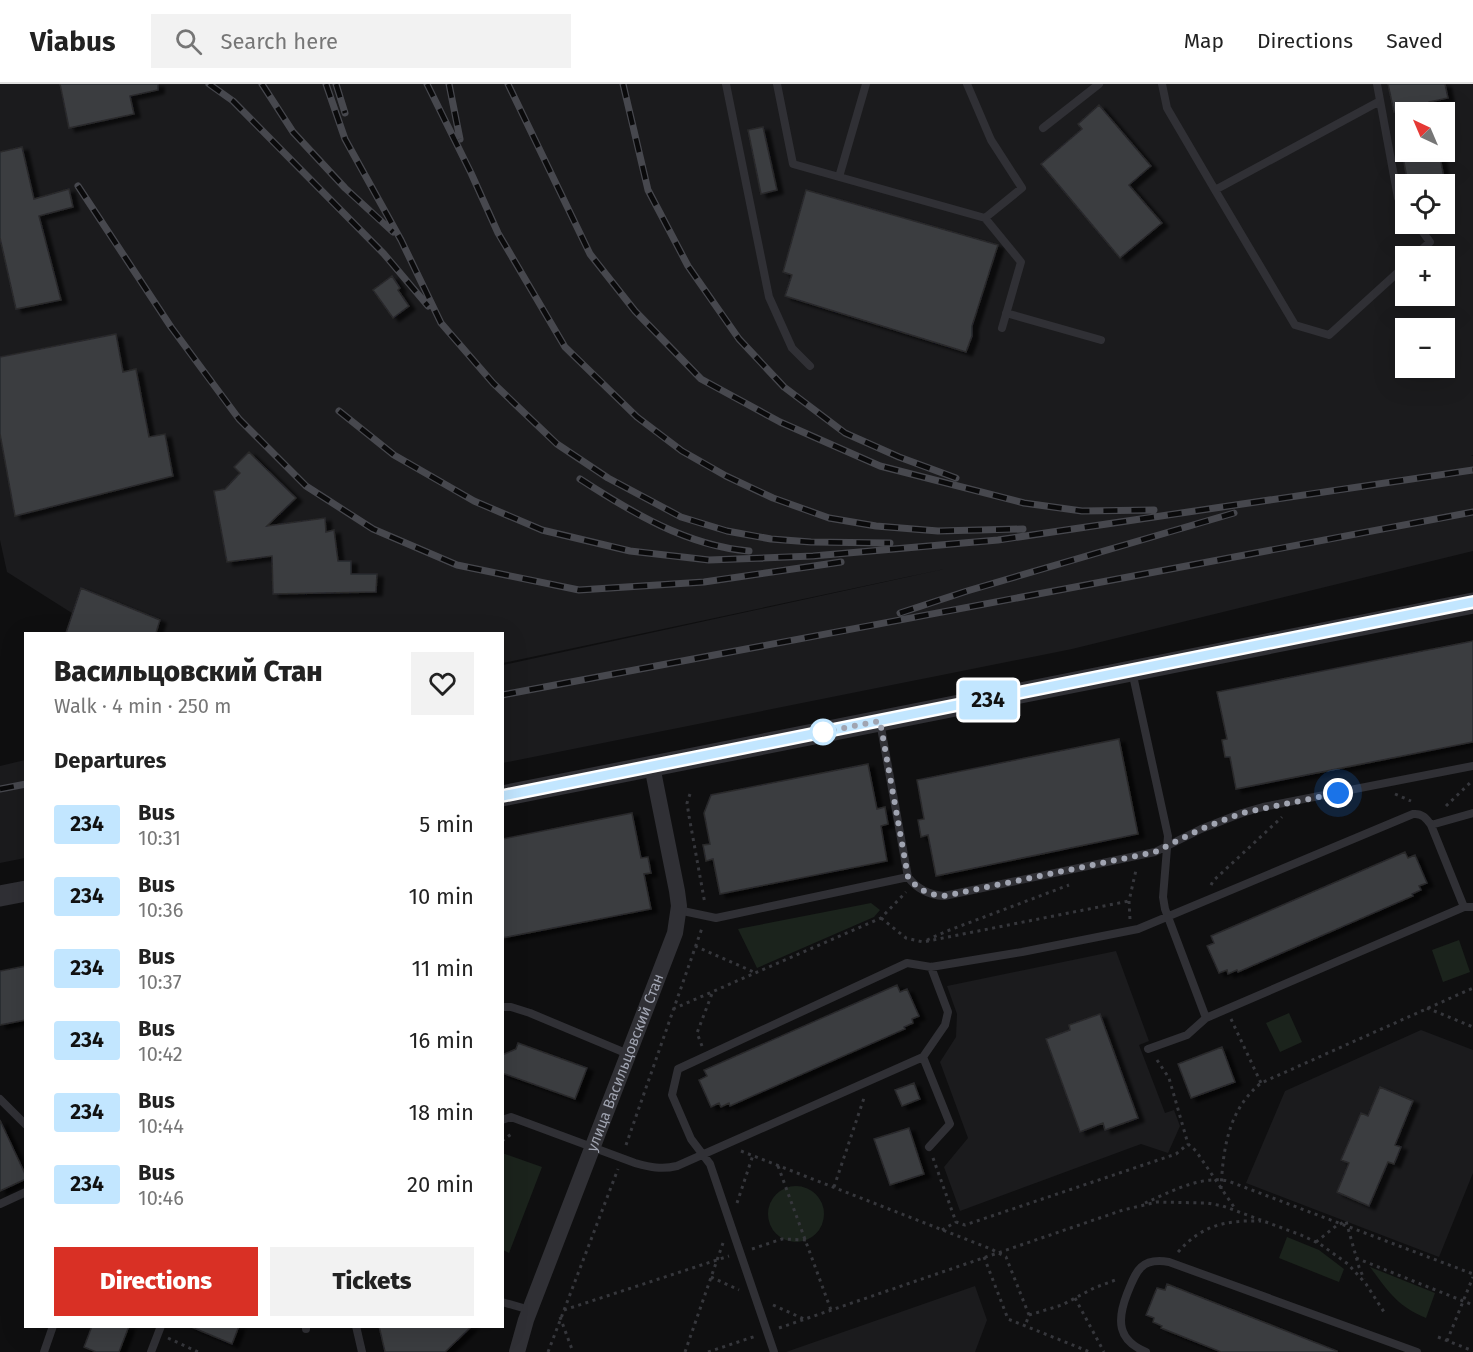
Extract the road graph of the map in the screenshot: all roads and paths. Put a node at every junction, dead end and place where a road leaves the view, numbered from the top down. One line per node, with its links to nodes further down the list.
1 (726, 84): 20 (lane)
2 (777, 84): 10 (lane)
3 (866, 84): 10 (lane)
4 (967, 84): 13 (lane)
5 (1099, 84): 9 (lane)
6 (1162, 84): 12 (lane)
7 (1377, 84): 8 (lane)
8 (1380, 101): 11 (lane); 12 (lane)
9 (1043, 128)
10 (839, 177): 13 (lane)
11 (1395, 182)
12 (1215, 190): 16 (lane)
13 (985, 218): 17 (lane)
14 (1424, 234): 15 (lane)
15 (1426, 246)
16 (1395, 275)
17 (1006, 313): 18 (lane); 19 (lane)
18 (1002, 328)
19 (1101, 340)
20 (810, 366)
21 (1473, 603): 22 (street)
22 (1132, 671): 23 (street); 34 (lane)
23 (880, 721): 24 (street); 36 (lane)
24 (652, 766): 29 (street); 43 (street, улица Васильцовский Стан)
25 (1473, 766): 27 (lane)
26 (1473, 780): 33 (path)
27 (1374, 786): 30 (lane); 31 (path)
28 (690, 794): 44 (path)
29 (504, 796)
30 (1301, 800): 34 (lane); 41 (path)
31 (1419, 805)
32 (1473, 813): 33 (lane)
33 (1431, 825): 41 (lane); 42 (lane)
34 (1168, 846): 35 (lane); 45 (lane)
35 (1139, 855): 36 (lane); 40 (path)
36 (911, 880): 44 (lane); 46 (path)
37 (1069, 885): 48 (path)
38 (24, 891): 39 (street)
39 (0, 896)
40 (1129, 901): 47 (path); 48 (path)
41 (1202, 902): 45 (lane)
42 (1469, 907): 57 (lane)
43 (678, 910): 44 (lane); 61 (street, улица Васильцовский Стан)
44 (704, 916): 49 (path)
45 (1167, 916): 47 (lane); 58 (lane)
46 (880, 918): 48 (path); 51 (path)
47 (1131, 930): 50 (lane)
48 (923, 942)
49 (695, 946): 51 (path); 56 (path)
50 (932, 967): 62 (lane); 63 (lane)
51 (756, 973): 53 (path)
52 (1473, 988): 55 (path)
53 (714, 992): 56 (path); 62 (path)
54 (504, 1007): 61 (lane)
55 (1427, 1008): 59 (path); 65 (path)
56 (673, 1009): 75 (path)
57 (1227, 1009): 58 (lane); 65 (path)
58 (1206, 1018): 60 (lane)
59 (1473, 1027)
60 (1148, 1048): 70 (path)
61 (628, 1054): 72 (street, улица Васильцовский Стан)
62 (707, 1056): 73 (lane)
63 (923, 1057): 64 (lane); 71 (lane)
64 (871, 1080): 69 (lane); 79 (path)
65 (1261, 1083): 78 (path)
66 (0, 1099): 68 (lane)
67 (504, 1119): 72 (lane)
68 (24, 1123)
69 (732, 1142): 73 (lane); 74 (path)
70 (1188, 1144): 77 (path); 86 (path)
71 (929, 1147): 86 (path)
72 (593, 1148): 75 (lane); 106 (street, улица Васильцовский Стан)
73 (703, 1155): 75 (lane); 87 (lane)
74 (753, 1155): 76 (path); 87 (path)
75 (621, 1158): 107 (path)
76 (778, 1165): 79 (path); 91 (path)
77 (1214, 1179): 78 (path); 80 (path); 83 (path)
78 (1221, 1179): 80 (path); 88 (path)
79 (834, 1187): 90 (path)
80 (1221, 1189): 84 (path)
81 (24, 1192): 82 (lane)
82 (0, 1204)
83 (1140, 1205): 84 (path); 94 (path)
84 (1236, 1210): 85 (path)
85 (1263, 1221): 92 (path); 98 (path)
86 (956, 1222): 90 (path)
87 (730, 1223): 93 (lane); 97 (path)
88 (1341, 1224): 89 (path); 92 (path)
89 (1349, 1226): 96 (path); 100 (path)
90 (942, 1230): 94 (path)
91 (806, 1240): 93 (path); 108 (path)
92 (1316, 1242): 101 (path)
93 (740, 1253): 97 (path); 116 (lane)
94 (998, 1253): 95 (path); 110 (path)
95 (984, 1257): 108 (path); 112 (path)
96 (1356, 1258): 101 (path); 103 (path)
97 (717, 1261): 107 (path); 127 (path)
98 (1169, 1262): 99 (lane); 133 (lane)
99 (1135, 1272): 102 (path); 132 (lane)
100 (1473, 1276): 103 (path)
101 (1366, 1284): 109 (path)
102 (1075, 1298): 110 (path); 131 (path)
103 (1463, 1302): 105 (path); 118 (path)
104 (504, 1303): 106 (lane)
105 (1473, 1305)
106 (530, 1310): 124 (street, улица Васильцовский Стан)
107 (563, 1310): 111 (path)
108 (831, 1310): 116 (path)
109 (1384, 1312)
110 (1029, 1315): 112 (path)
111 (560, 1317): 125 (path); 126 (path)
112 (1025, 1326): 130 (path)
113 (52, 1328): 120 (lane)
114 (356, 1328): 123 (lane)
115 (160, 1329): 121 (lane); 122 (path)
116 (767, 1332): 128 (path); 129 (lane)
117 (1438, 1337): 118 (path)
118 (1447, 1341): 119 (path)
119 (1473, 1351)
120 (44, 1352)
121 (151, 1352)
122 (198, 1352)
123 (362, 1352)
124 (517, 1352)
125 (548, 1352)
126 (573, 1352)
127 (685, 1352)
128 (708, 1352)
129 (774, 1352)
130 (1090, 1352)
131 (1104, 1352)
132 (1146, 1352)
133 (1417, 1352)

